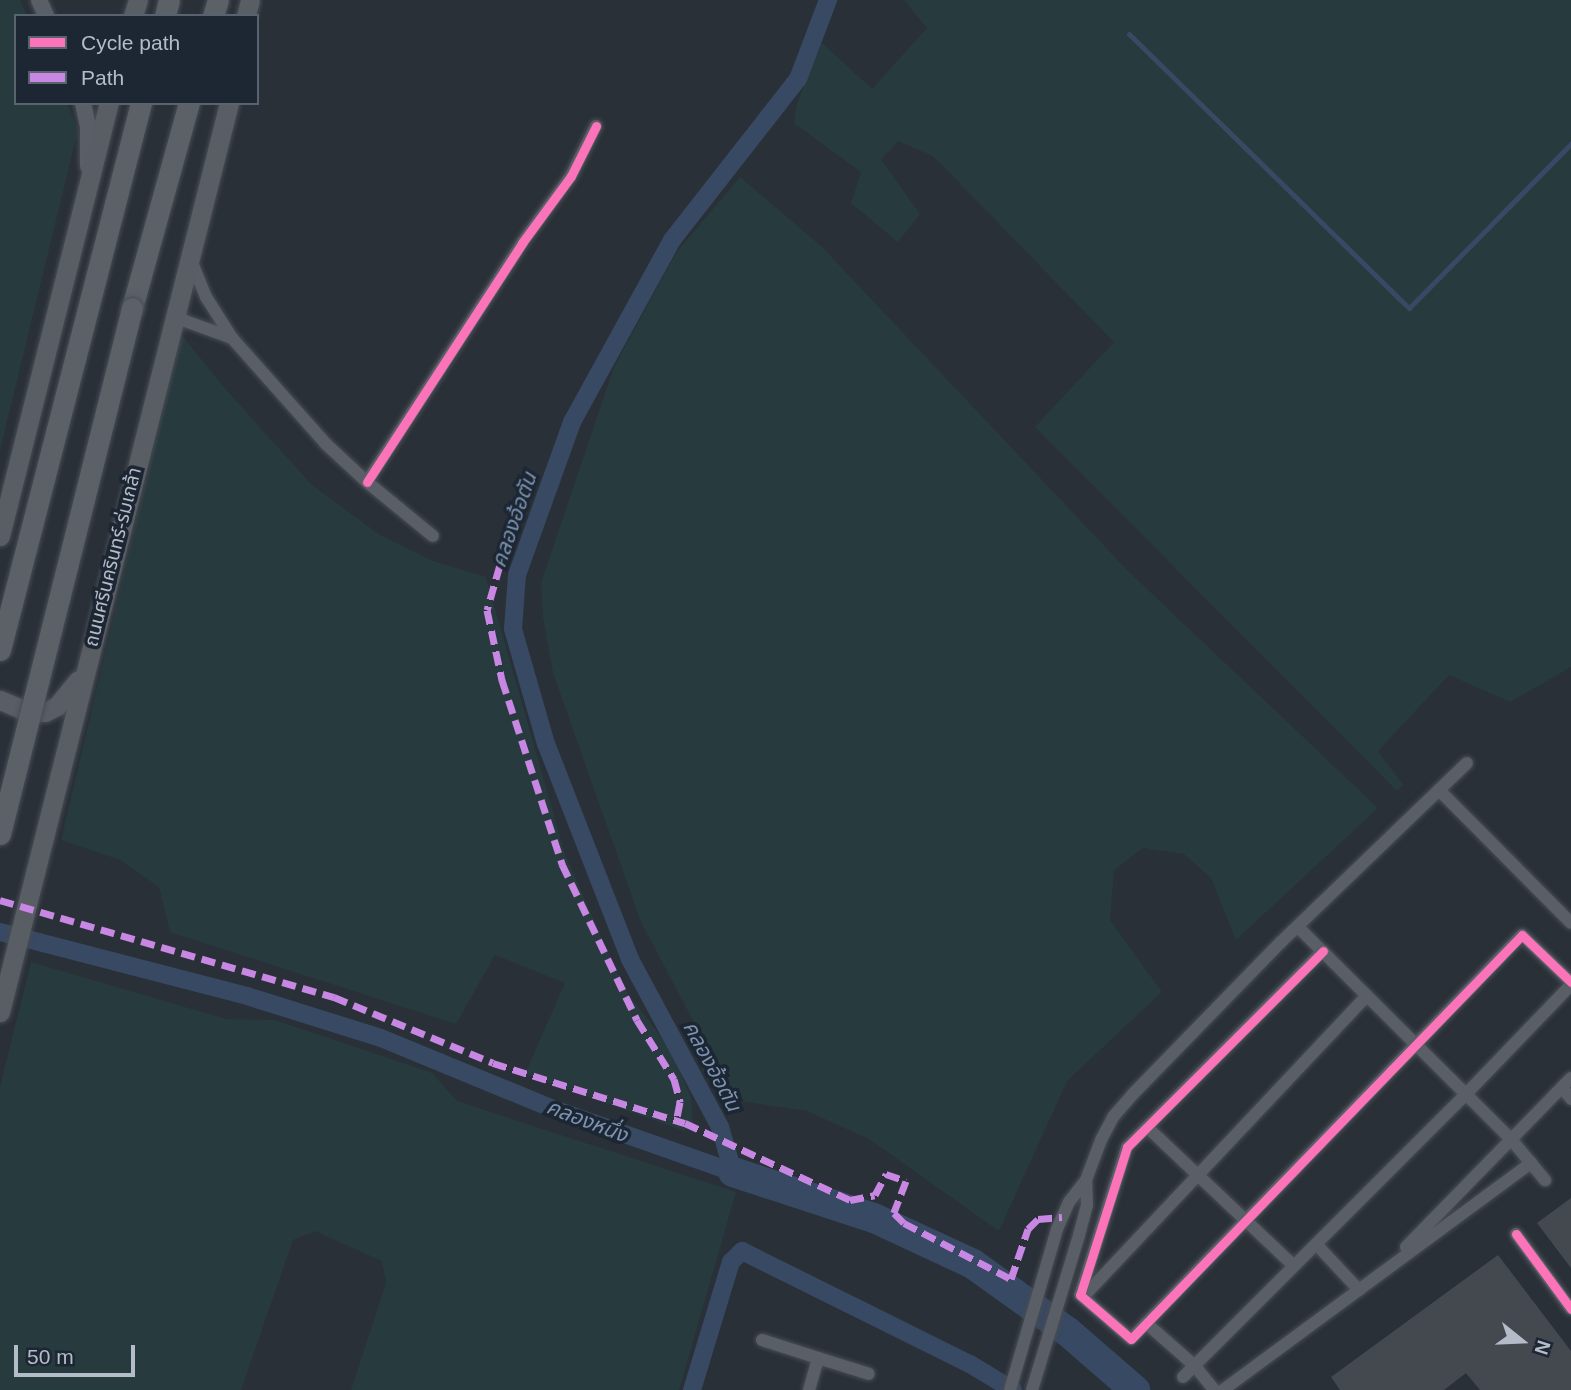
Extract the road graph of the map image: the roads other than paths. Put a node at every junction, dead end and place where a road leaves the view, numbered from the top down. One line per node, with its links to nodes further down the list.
1 (83, 105): 7 (street)
2 (108, 105): 7 (main road)
3 (140, 105): 14 (main road)
4 (188, 105): 19 (main road, bridge)
5 (228, 105): 8 (main road, ถนนศรีนครินทร์-ร่มเกล้า)
6 (596, 126): 11 (street)
7 (89, 179): 12 (main road)
8 (189, 253): 9 (main road, ถนนศรีนครินทร์-ร่มเกล้า); 10 (street)
9 (174, 317): 10 (street); 15 (main road, ถนนศรีนครินทร์-ร่มเกล้า)
10 (232, 338): 11 (street)
11 (367, 482): 13 (street)
12 (0, 536)
13 (433, 536)
14 (0, 650)
15 (83, 674): 16 (main road); 25 (main road, ถนนศรีนครินทร์-ร่มเกล้า)
16 (0, 700)
17 (1467, 763): 18 (street)
18 (1439, 790): 20 (street); 21 (street)
19 (0, 834)
20 (1571, 923)
21 (1298, 927): 22 (street); 34 (street)
22 (1323, 951): 24 (street); 30 (street)
23 (1571, 983): 26 (street); 28 (street)
24 (1367, 996): 26 (street); 33 (street)
25 (0, 1012)
26 (1416, 1045): 28 (street); 36 (street)
27 (1566, 1082): 29 (street); 31 (street)
28 (1466, 1094): 31 (street); 38 (street)
29 (1571, 1099)
30 (1147, 1126): 33 (street); 42 (street)
31 (1510, 1138): 32 (street); 40 (street)
32 (1531, 1163): 35 (street); 40 (street)
33 (1197, 1175): 36 (street); 42 (street)
34 (1086, 1180): 51 (street); 52 (street)
35 (1545, 1180)
36 (1244, 1222): 39 (street); 44 (street)
37 (1516, 1234): 43 (street)
38 (1316, 1244): 39 (street); 41 (street)
39 (1294, 1266): 47 (street)
40 (1382, 1273): 41 (street)
41 (1359, 1290): 54 (street)
42 (1083, 1297): 44 (street)
43 (1571, 1309)
44 (1146, 1323): 47 (street)
45 (762, 1340): 46 (street)
46 (818, 1358): 48 (street); 50 (street)
47 (1194, 1365): 49 (street); 53 (street)
48 (869, 1374)
49 (1183, 1377)
50 (808, 1390)
51 (1010, 1390)
52 (1032, 1390)
53 (1214, 1390)
54 (1223, 1390)

